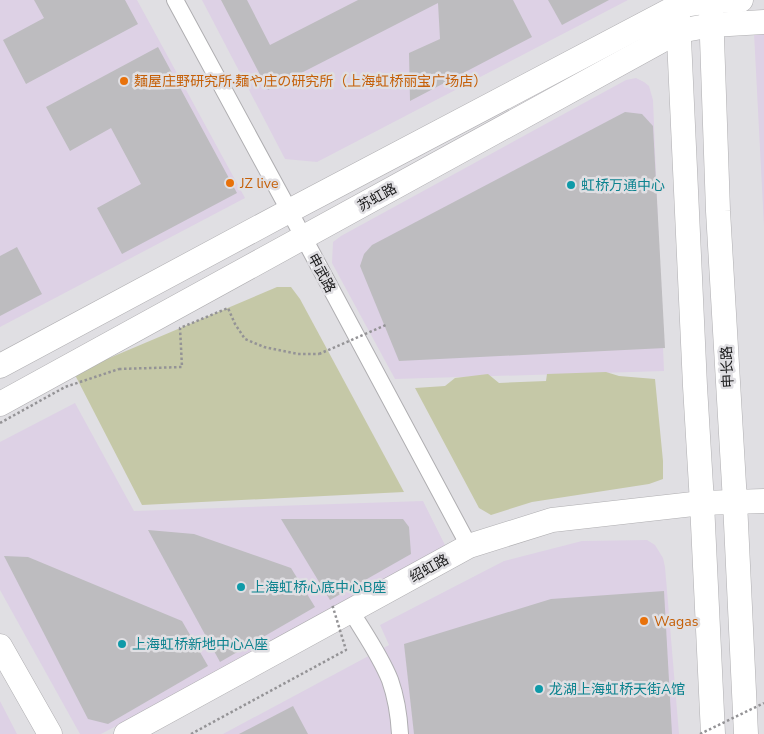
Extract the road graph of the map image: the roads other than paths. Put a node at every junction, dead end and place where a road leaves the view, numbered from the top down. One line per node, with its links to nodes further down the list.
1 (175, 0): 8 (street, 申武路)
2 (740, 0): 3 (main road, 苏虹路)
3 (711, 1): 4 (main road, 苏虹路); 6 (main road, 申长路)
4 (678, 3): 7 (main road); 8 (main road, 苏虹路)
5 (764, 22): 6 (main road, 苏虹路)
6 (712, 25): 7 (main road, 苏虹路); 13 (main road, 申长路)
7 (679, 31): 9 (main road, 苏虹路); 14 (main road)
8 (289, 211): 9 (street, 申武路); 10 (main road, 苏虹路)
9 (303, 238): 11 (main road, 苏虹路); 15 (street, 申武路)
10 (0, 366)
11 (0, 404)
12 (764, 501): 13 (main road, 绍虹路)
13 (735, 502): 14 (main road, 绍虹路); 22 (main road, 申长路)
14 (702, 503): 15 (main road, 绍虹路); 21 (main road)
15 (469, 546): 16 (main road, 绍虹路)
16 (342, 607): 19 (main road, 绍虹路); 20 (street)
17 (0, 646): 18 (main road)
18 (50, 734)
19 (126, 734)
20 (400, 734)
21 (713, 734)
22 (746, 734)

